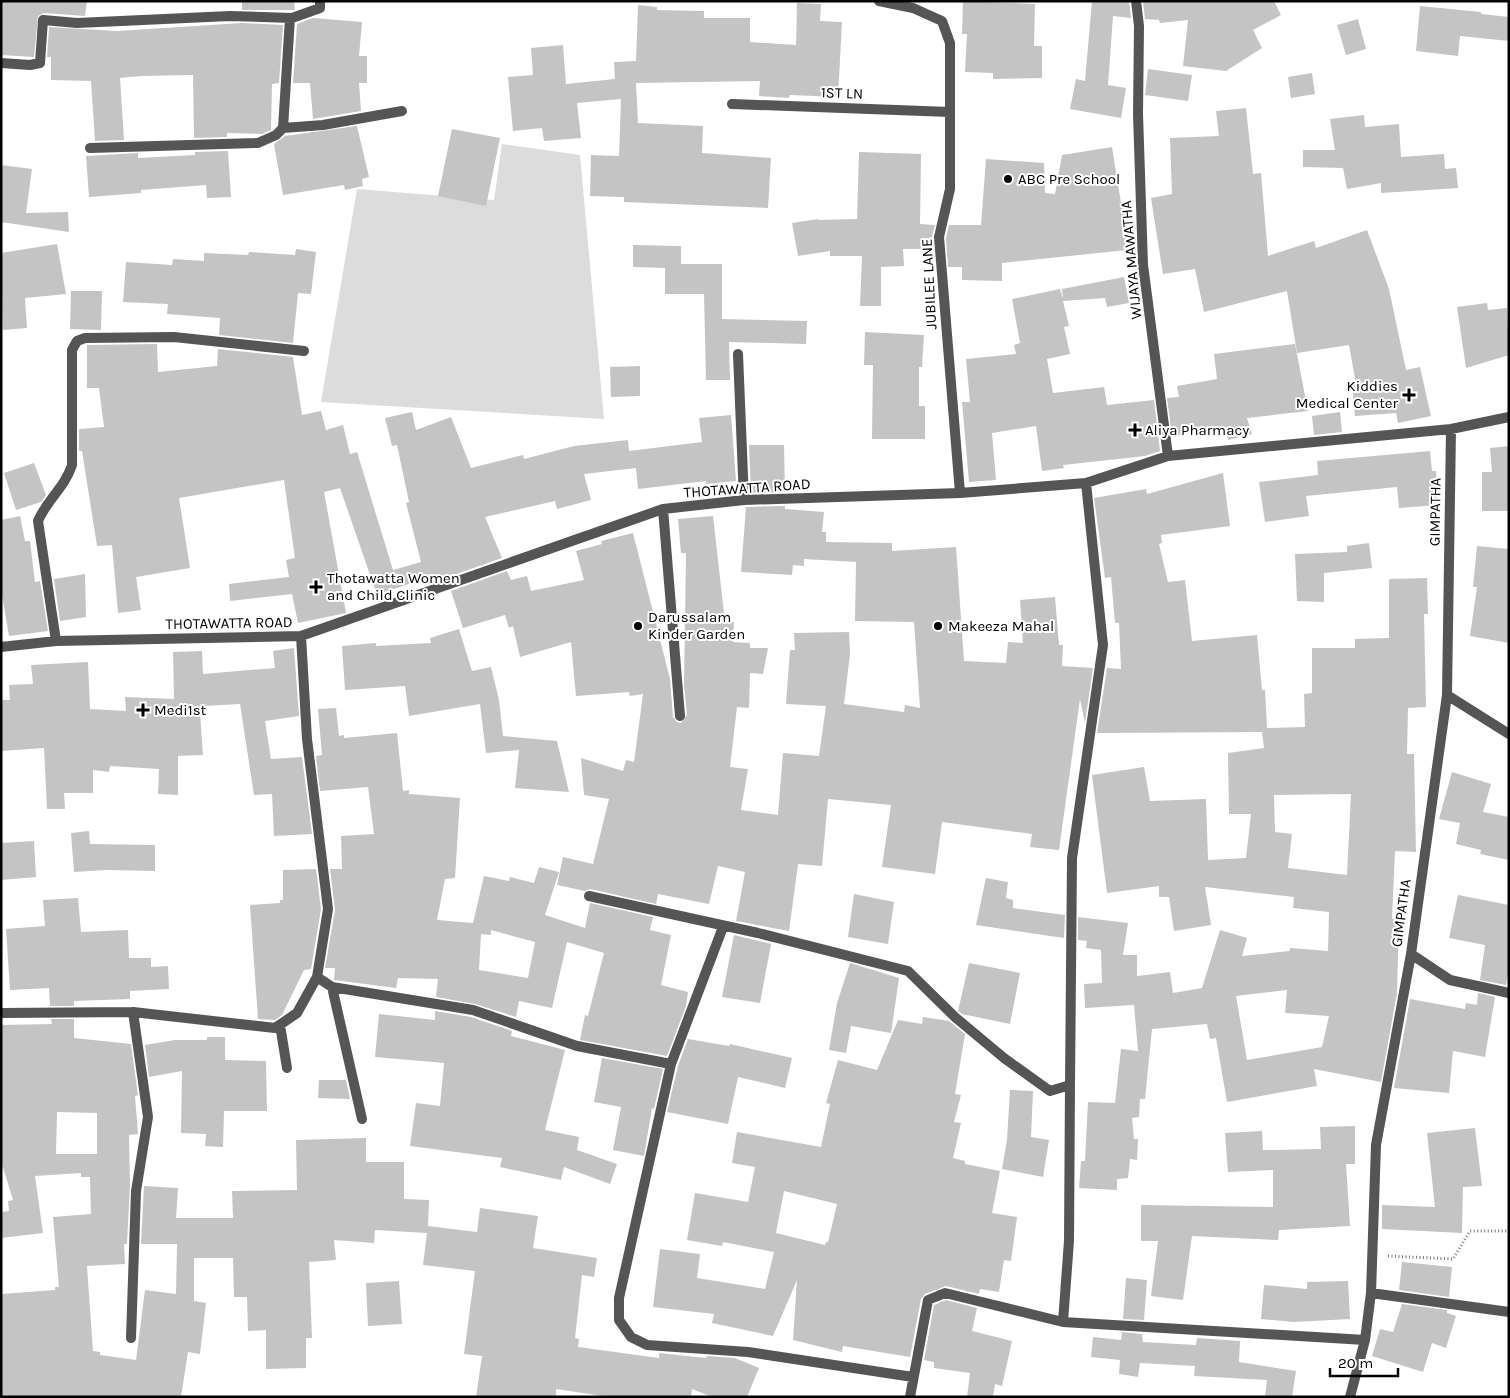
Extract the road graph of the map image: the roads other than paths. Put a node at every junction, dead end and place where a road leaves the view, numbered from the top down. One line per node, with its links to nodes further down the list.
1 (320, 1): 4 (street)
2 (879, 1): 8 (street, JUBILEE LANE)
3 (1136, 1): 15 (street, WIJAYA MAWATHA)
4 (290, 18): 5 (street); 9 (street)
5 (1, 63)
6 (732, 104): 8 (street, 1ST LN)
7 (402, 111): 9 (street)
8 (950, 112): 17 (street, JUBILEE LANE)
9 (283, 128): 10 (street)
10 (90, 148)
11 (304, 351): 21 (street)
12 (738, 354): 18 (street)
13 (1509, 418): 14 (street, THOTAWATTA ROAD)
14 (1451, 429): 15 (street, THOTAWATTA ROAD); 23 (street, GIMPATHA)
15 (1168, 456): 16 (street, THOTAWATTA ROAD)
16 (1086, 483): 17 (street, THOTAWATTA ROAD); 37 (street)
17 (960, 493): 18 (street, THOTAWATTA ROAD)
18 (744, 500): 19 (street, THOTAWATTA ROAD)
19 (663, 508): 20 (street, THOTAWATTA ROAD); 24 (street)
20 (301, 636): 21 (street, THOTAWATTA ROAD); 29 (street)
21 (56, 642): 22 (street, THOTAWATTA ROAD)
22 (1, 647)
23 (1447, 695): 25 (street); 28 (street, GIMPATHA)
24 (680, 716)
25 (1509, 734)
26 (589, 896): 27 (street)
27 (724, 927): 35 (street); 37 (street)
28 (1411, 954): 31 (street); 39 (street, GIMPATHA)
29 (318, 977): 30 (street); 34 (street)
30 (332, 986): 35 (street); 38 (street)
31 (1509, 994)
32 (133, 1012): 33 (street); 34 (street); 42 (street)
33 (1, 1013)
34 (280, 1025): 36 (street)
35 (671, 1064): 44 (street)
36 (287, 1068)
37 (1070, 1085): 41 (street)
38 (362, 1119)
39 (1371, 1293): 40 (street); 43 (street, GIMPATHA)
40 (1509, 1312)
41 (1063, 1322): 43 (street); 44 (street)
42 (131, 1338)
43 (1365, 1340): 46 (street, GIMPATHA)
44 (913, 1377): 45 (street)
45 (910, 1397)
46 (1350, 1397)

